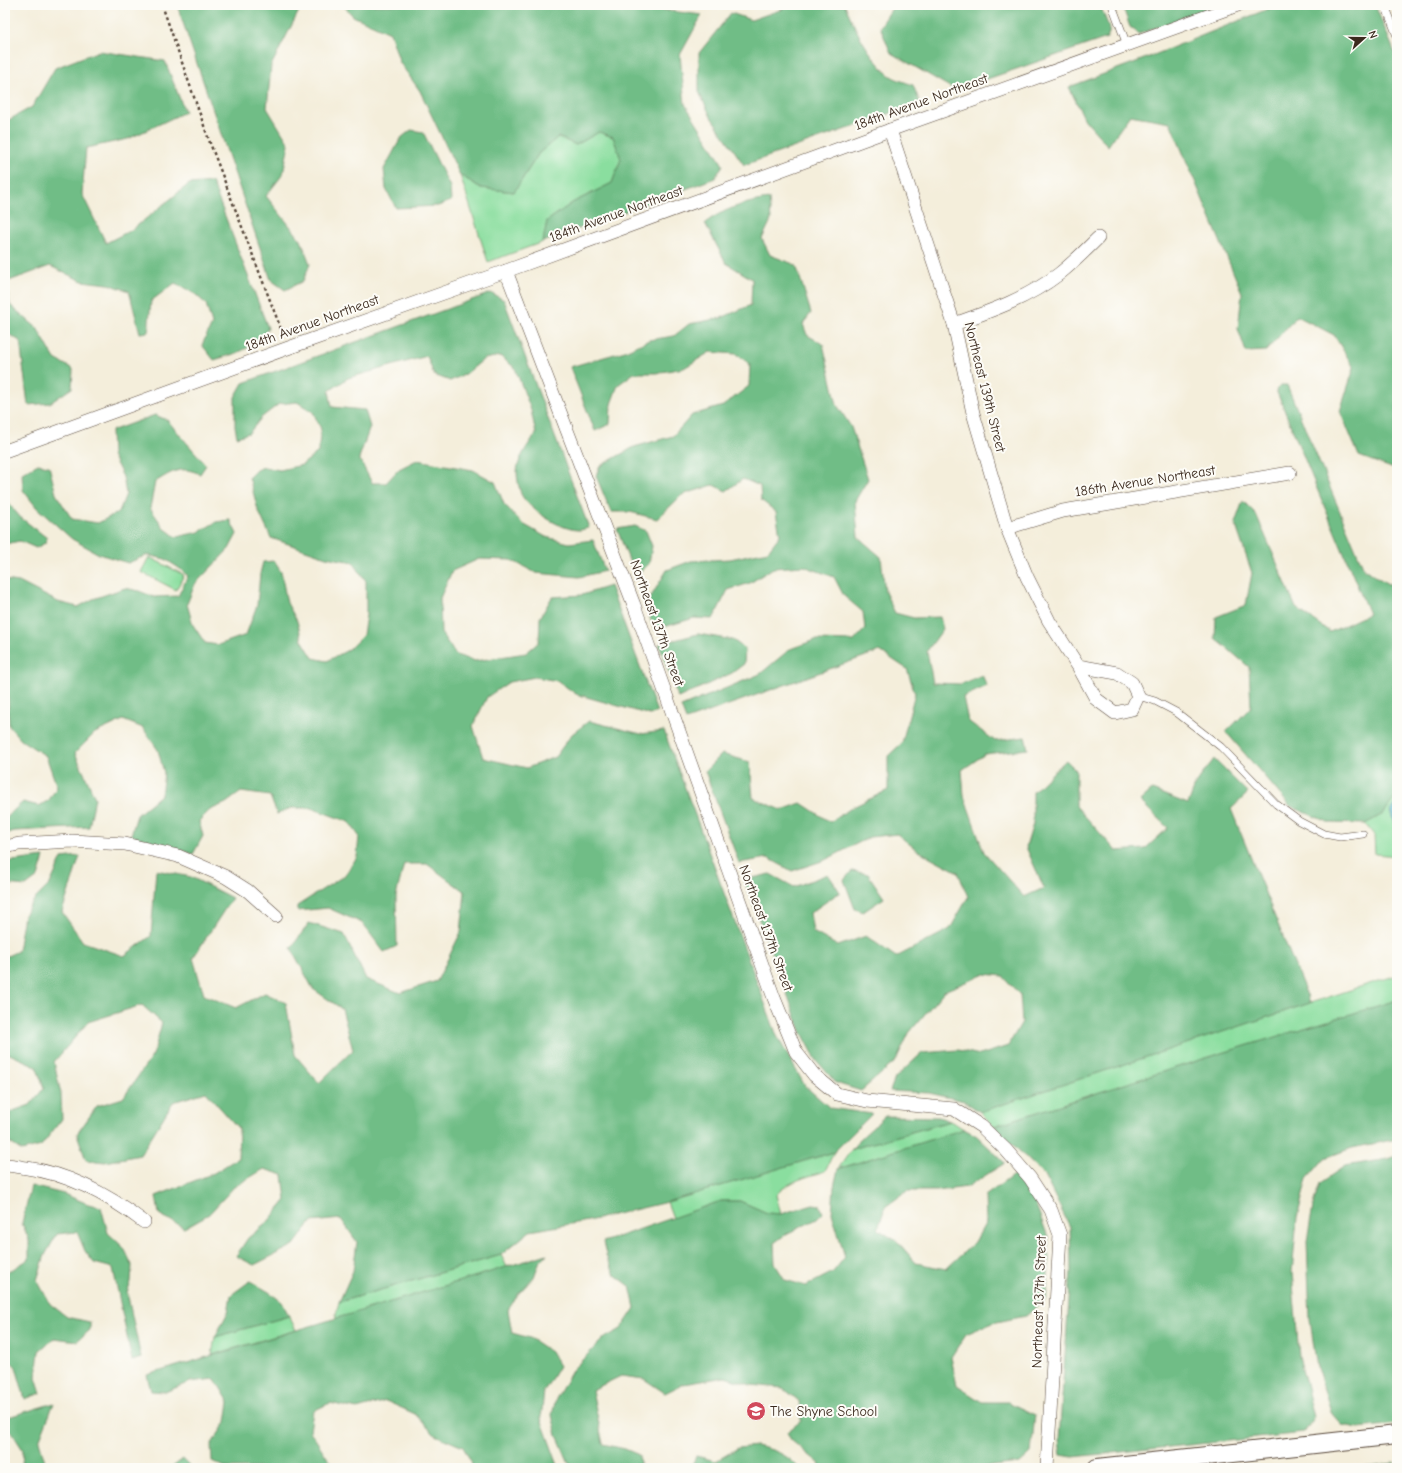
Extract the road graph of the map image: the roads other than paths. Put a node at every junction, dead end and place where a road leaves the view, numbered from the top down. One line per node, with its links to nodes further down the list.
1 (1112, 5): 5 (lane)
2 (1238, 5): 5 (street, 184th Avenue Northeast)
3 (1385, 5): 4 (lane)
4 (1397, 36)
5 (1127, 45): 6 (street, 184th Avenue Northeast)
6 (890, 130): 8 (street, 184th Avenue Northeast); 9 (street, Northeast 139th Street)
7 (1098, 238): 9 (street)
8 (506, 271): 10 (street, 184th Avenue Northeast); 21 (street, Northeast 137th Street)
9 (954, 324): 12 (street, Northeast 139th Street)
10 (5, 451)
11 (1290, 473): 12 (street, 186th Avenue Northeast)
12 (1007, 528): 13 (street, Northeast 139th Street)
13 (1078, 666): 14 (street); 14 (street, Northeast 139th Street)
14 (1138, 696): 15 (lane)
15 (1363, 834)
16 (5, 847): 17 (street)
17 (276, 916)
18 (5, 1165): 19 (street)
19 (144, 1222)
20 (1397, 1435): 22 (main road)
21 (1047, 1468)
22 (1097, 1468)

